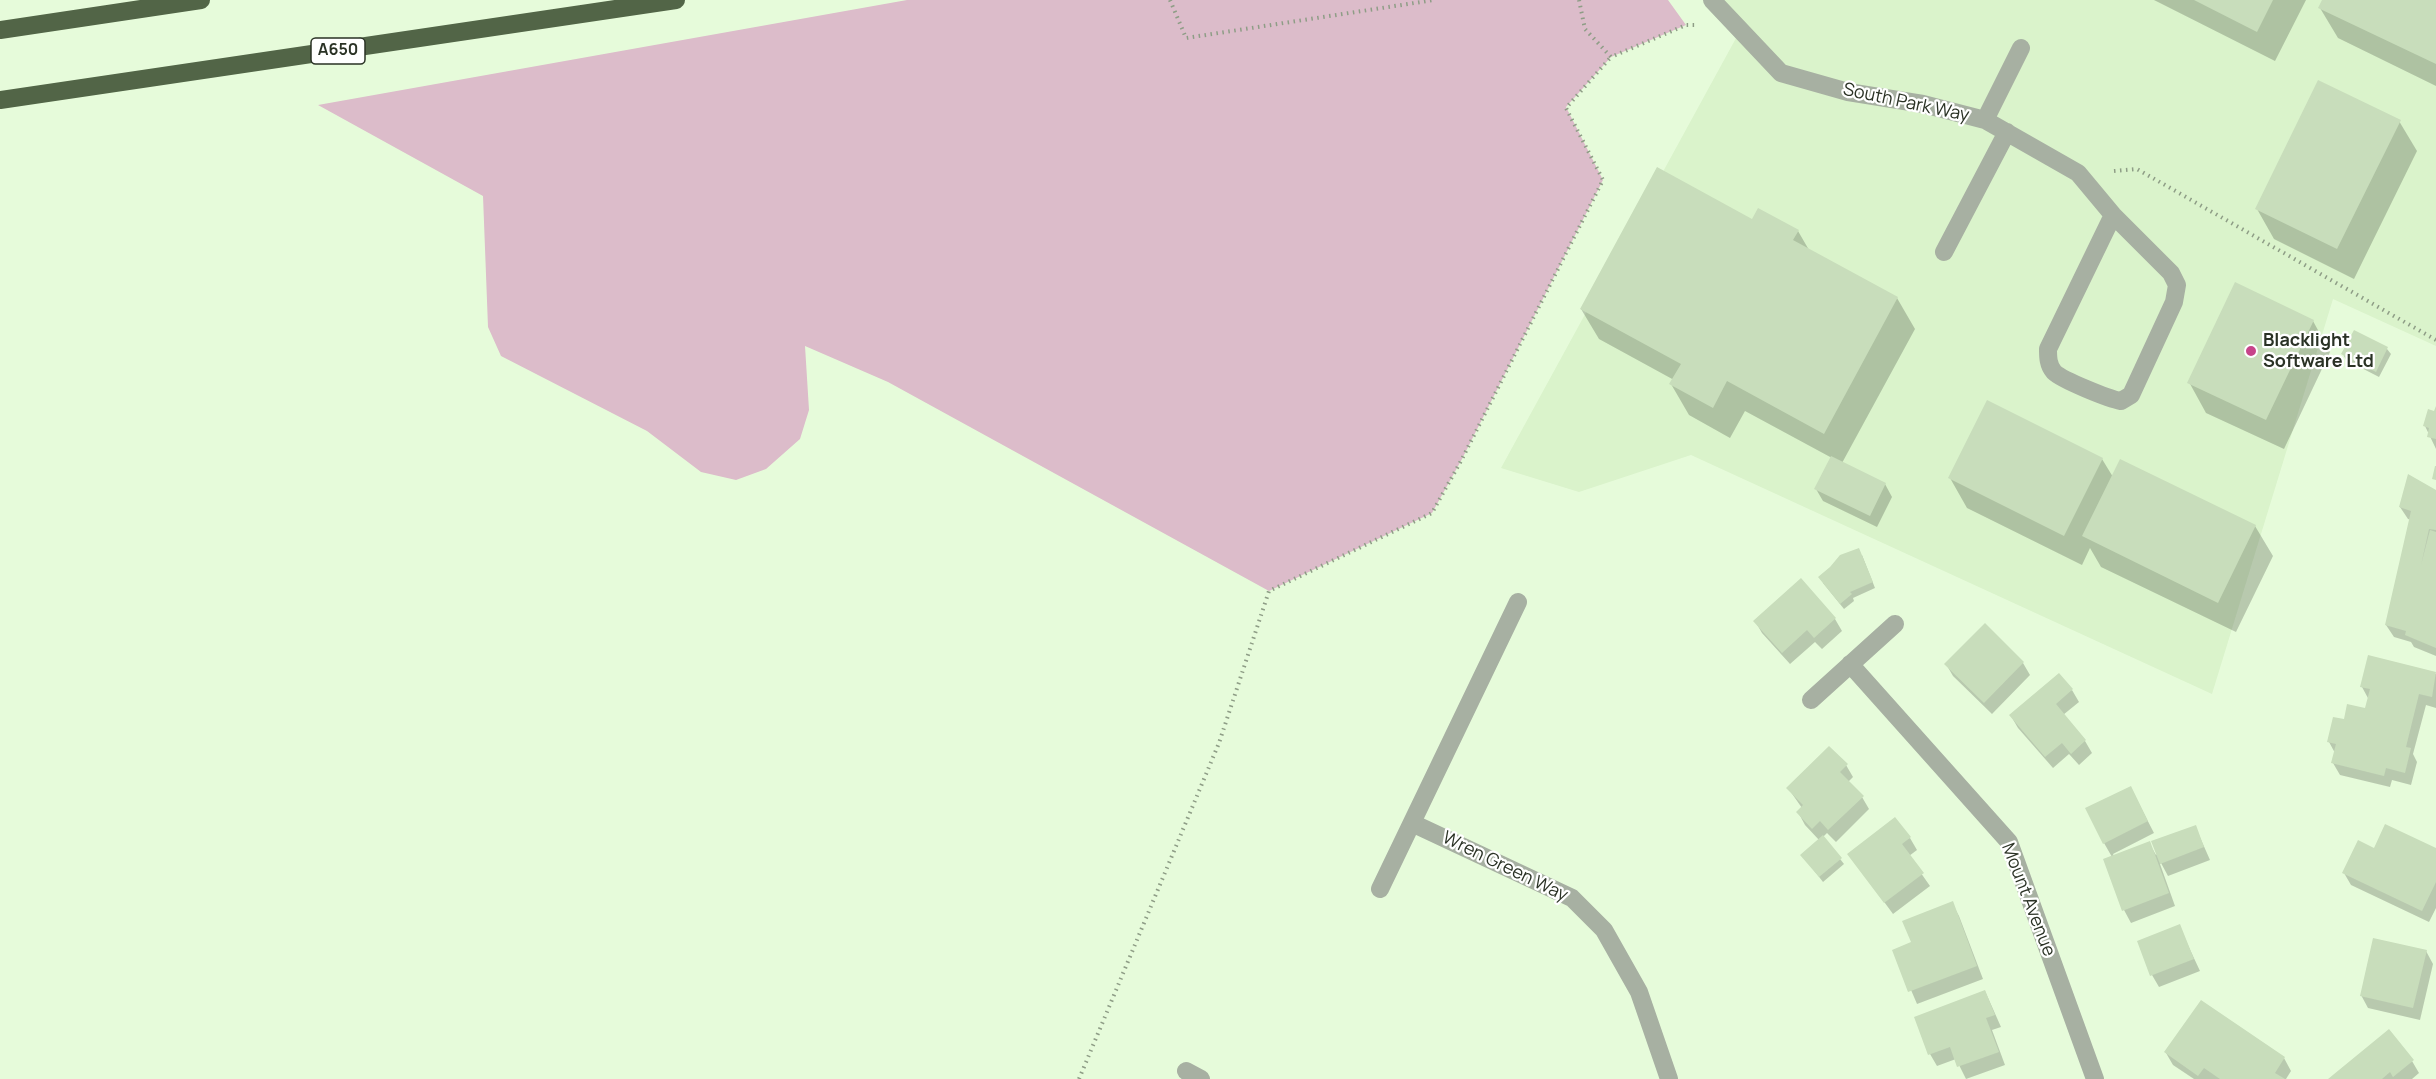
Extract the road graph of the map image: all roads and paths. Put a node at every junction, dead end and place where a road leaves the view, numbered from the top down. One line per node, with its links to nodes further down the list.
1 (201, 0): 9 (highway)
2 (676, 0): 12 (highway, A650)
3 (1170, 0): 4 (path)
4 (1434, 0)
5 (1579, 0): 11 (path)
6 (1712, 0): 8 (street, South Park Way)
7 (1731, 0): 8 (street, South Park Way)
8 (1742, 29): 11 (path); 13 (street, South Park Way)
9 (0, 30)
10 (2021, 48): 13 (street)
11 (1611, 57): 25 (path)
12 (0, 100)
13 (1985, 120): 14 (street, South Park Way)
14 (2007, 132): 15 (street, South Park Way); 17 (street)
15 (2078, 173): 16 (street); 18 (path)
16 (2113, 215): 16 (street)
17 (1944, 252)
18 (2436, 340)
19 (1518, 602): 23 (street)
20 (1895, 624): 21 (street)
21 (1850, 664): 22 (street); 27 (street, Mount Avenue)
22 (1811, 700)
23 (1412, 823): 24 (street); 26 (street, Wren Green Way)
24 (1380, 889)
25 (1079, 1079)
26 (1669, 1079)
27 (2095, 1079)

